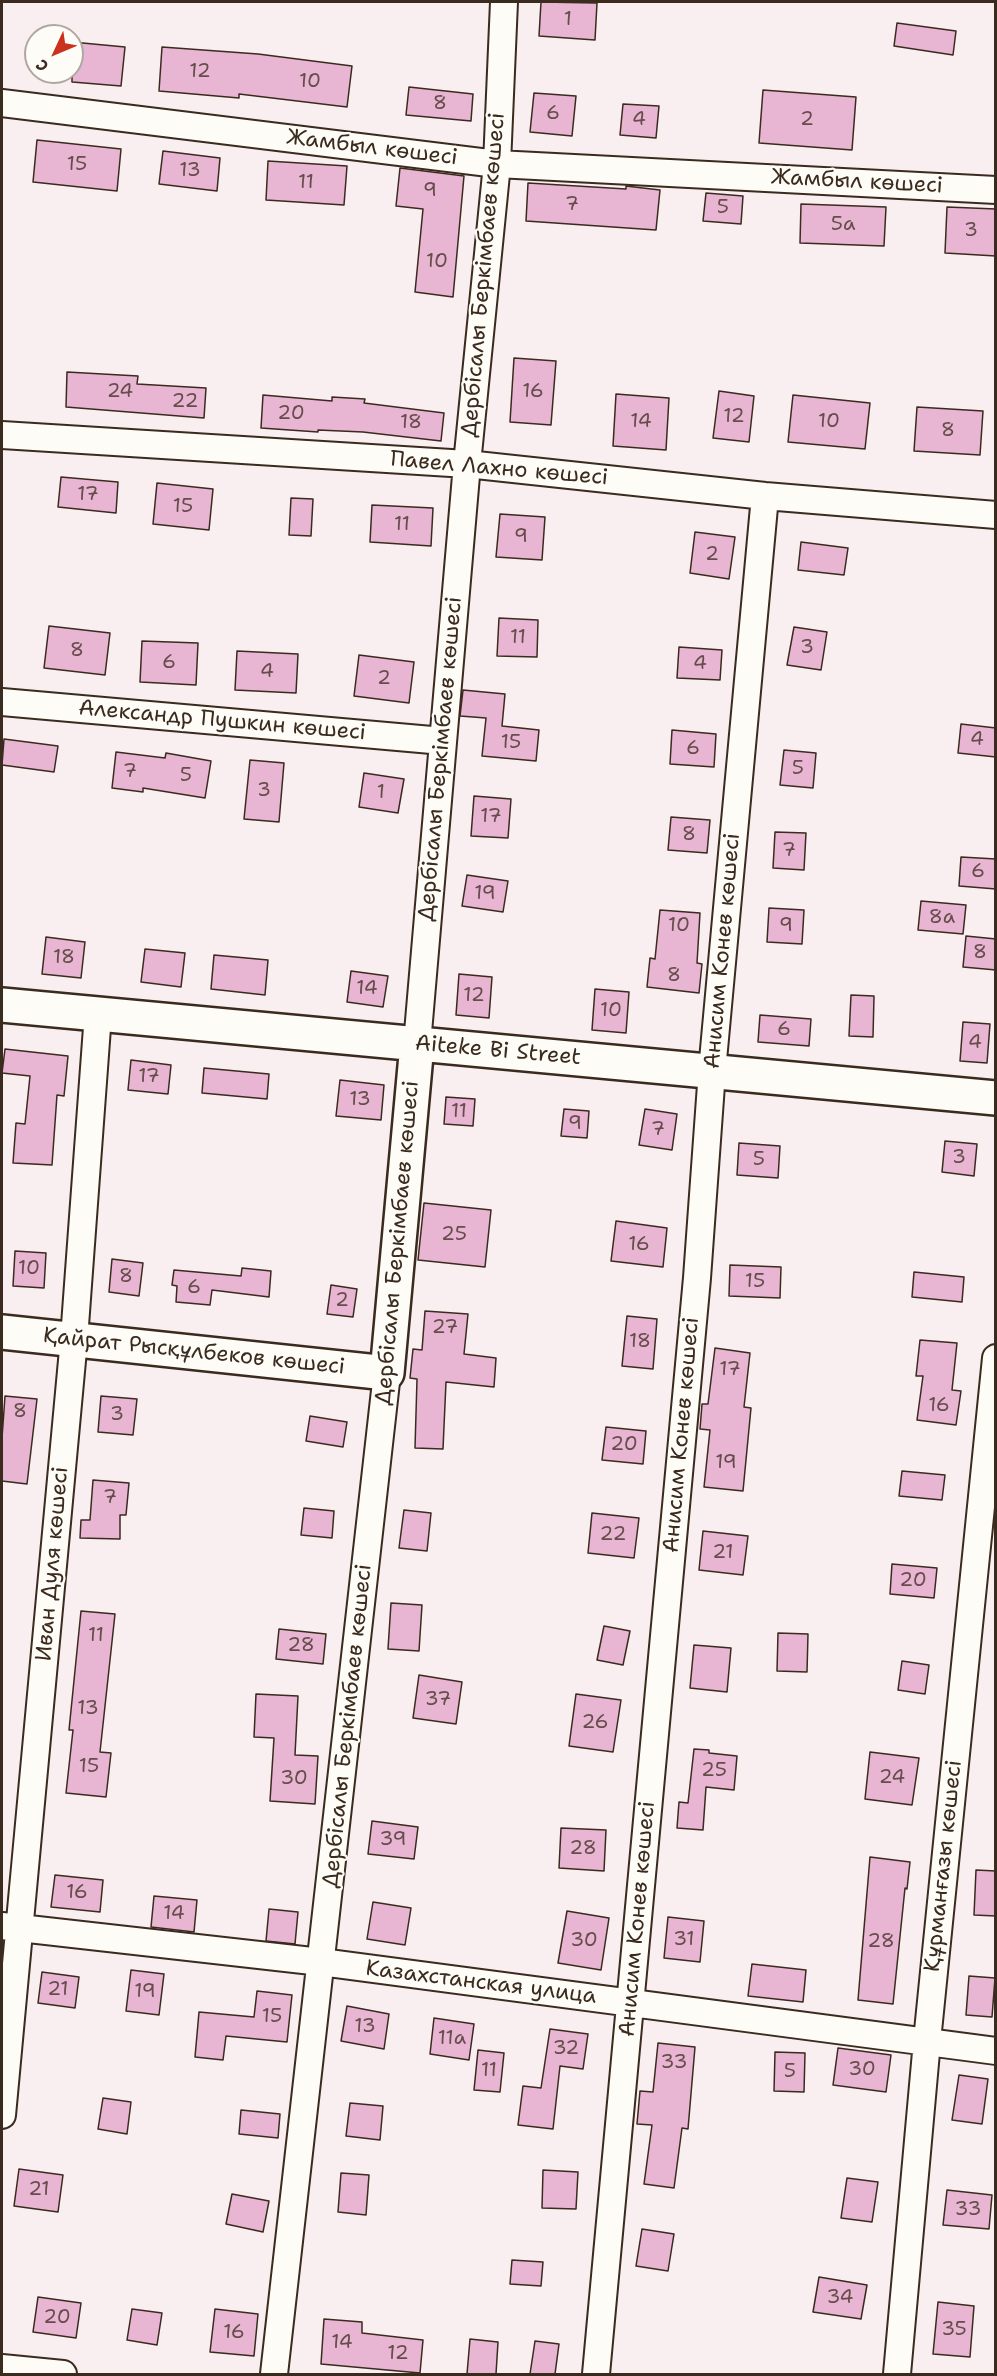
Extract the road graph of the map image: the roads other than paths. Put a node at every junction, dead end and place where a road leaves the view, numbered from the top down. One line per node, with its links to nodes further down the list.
1 (504, 2): 3 (street, Дербісалы Беркімбаев көшесі)
2 (2, 103): 3 (street, Жамбыл көшесі)
3 (497, 164): 4 (street, Жамбыл көшесі); 6 (street, Дербісалы Беркімбаев көшесі)
4 (996, 190)
5 (2, 435): 6 (street, Павел Лахно көшесі)
6 (467, 464): 7 (street, Павел Лахно көшесі); 10 (street, Дербісалы Беркімбаев көшесі)
7 (765, 496): 8 (street, Павел Лахно көшесі); 14 (street, Анисим Конев көшесі)
8 (996, 515)
9 (2, 702): 10 (street, Александр Пушкин көшесі)
10 (443, 741): 13 (street, Дербісалы Беркімбаев көшесі)
11 (2, 1005): 12 (main road, Aiteke Bi Street)
12 (98, 1014): 13 (main road, Aiteke Bi Street); 17 (street, Иван Дуля көшесі)
13 (417, 1044): 14 (main road, Aiteke Bi Street); 19 (main road, Дербісалы Беркімбаев көшесі)
14 (712, 1071): 15 (main road, Aiteke Bi Street); 22 (street, Анисим Конев көшесі)
15 (996, 1098)
16 (2, 1332): 17 (main road, Қайрат Рысқұлбеков көшесі)
17 (74, 1339): 19 (main road, Қайрат Рысқұлбеков көшесі); 20 (street, Иван Дуля көшесі)
18 (996, 1358): 23 (street, Құрманғазы көшесі)
19 (387, 1373): 21 (street, Дербісалы Беркімбаев көшесі)
20 (10, 1927): 21 (street, Казахстанская улица); 25 (street, Иван Дуля көшесі)
21 (321, 1962): 22 (street, Казахстанская улица); 28 (street, Дербісалы Беркімбаев көшесі)
22 (630, 2002): 23 (street, Казахстанская улица); 29 (street, Анисим Конев көшесі)
23 (927, 2041): 24 (street, Казахстанская улица); 30 (street, Құрманғазы көшесі)
24 (996, 2051)
25 (2, 2115)
26 (2, 2368): 27 (street)
27 (63, 2374)
28 (274, 2374)
29 (596, 2374)
30 (897, 2374)

